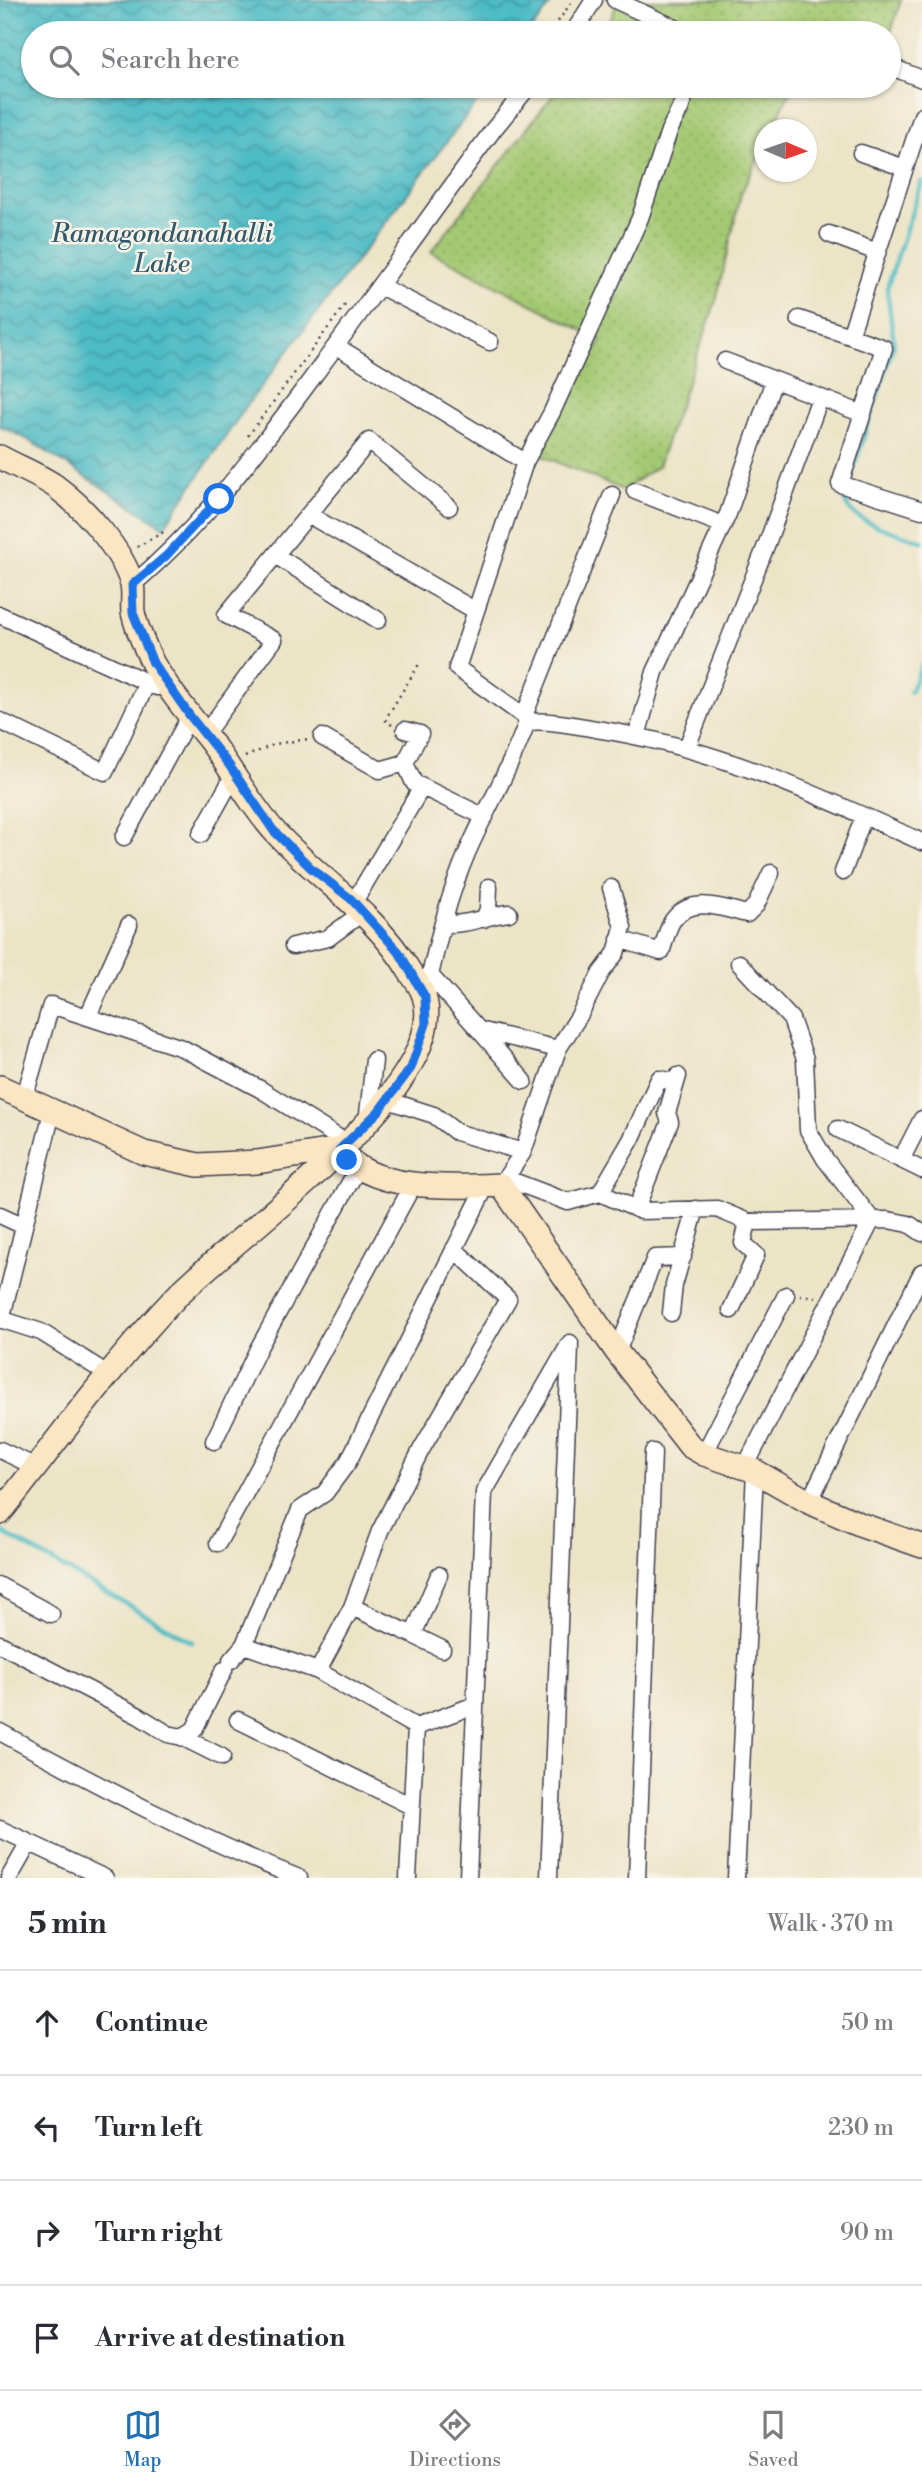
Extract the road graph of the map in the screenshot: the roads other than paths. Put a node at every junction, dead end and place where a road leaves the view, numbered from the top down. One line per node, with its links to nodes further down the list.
1 (594, 0): 3 (street)
2 (615, 0): 4 (street)
3 (581, 21)
4 (660, 21)
5 (901, 71): 6 (street)
6 (922, 79)
7 (519, 98): 14 (street)
8 (684, 98): 24 (street)
9 (922, 116): 11 (street)
10 (860, 153): 11 (street)
11 (905, 168): 13 (street)
12 (828, 233): 13 (street)
13 (877, 252): 16 (street)
14 (380, 286): 17 (street); 18 (street)
15 (799, 319): 16 (street)
16 (850, 336): 22 (street)
17 (490, 342)
18 (336, 346): 24 (street); 32 (street)
19 (724, 361): 20 (street)
20 (774, 380): 21 (street); 30 (street)
21 (820, 398): 22 (street); 45 (street)
22 (863, 414): 28 (street)
23 (0, 457): 32 (street)
24 (525, 462): 33 (street)
25 (635, 491): 30 (street)
26 (612, 495): 39 (street)
27 (449, 507): 29 (street)
28 (922, 510)
29 (309, 514): 31 (street); 33 (street)
30 (723, 525): 43 (street)
31 (275, 555): 35 (street); 42 (street)
32 (132, 585): 37 (street)
33 (476, 611): 39 (street)
34 (0, 615): 36 (street)
35 (378, 620)
36 (147, 683): 37 (street); 40 (street)
37 (176, 696): 38 (street)
38 (190, 716): 42 (street); 52 (street)
39 (528, 719): 43 (street); 50 (street)
40 (0, 721)
41 (405, 730): 46 (street)
42 (205, 734): 47 (street)
43 (637, 736): 45 (street)
44 (322, 737): 46 (street)
45 (687, 747): 49 (street)
46 (405, 763): 48 (street)
47 (232, 770): 51 (street); 58 (street)
48 (422, 787): 50 (street); 58 (street)
49 (864, 816): 53 (street); 54 (street)
50 (485, 817): 61 (street)
51 (201, 834)
52 (124, 837)
53 (922, 842)
54 (843, 872)
55 (771, 873): 63 (street)
56 (489, 887): 60 (street)
57 (611, 888): 63 (street)
58 (358, 907): 64 (street); 66 (street)
59 (509, 913): 60 (street)
60 (484, 919): 61 (street)
61 (443, 924): 66 (street)
62 (129, 925): 67 (street)
63 (620, 939): 69 (street)
64 (293, 946)
65 (739, 963): 90 (street)
66 (428, 986): 68 (street); 74 (street)
67 (88, 1016): 73 (street); 79 (street)
68 (479, 1030): 69 (street); 71 (street)
69 (558, 1049): 80 (street)
70 (374, 1060): 77 (street)
71 (524, 1081)
72 (0, 1087): 73 (street)
73 (24, 1099): 75 (street)
74 (387, 1100): 77 (street); 80 (street)
75 (51, 1112): 79 (street); 92 (street)
76 (922, 1119): 81 (street)
77 (367, 1123): 79 (street)
78 (838, 1129): 81 (street)
79 (344, 1146): 82 (street); 102 (street)
80 (523, 1152): 85 (street)
81 (901, 1160): 83 (street)
82 (359, 1166): 84 (street); 103 (street)
83 (922, 1170)
84 (414, 1183): 85 (street); 111 (street)
85 (497, 1183): 86 (street); 94 (street); 101 (street)
86 (600, 1193): 87 (street); 87 (street)
87 (636, 1209): 88 (street)
88 (696, 1209): 91 (street); 95 (street)
89 (0, 1214): 92 (street)
90 (872, 1220): 91 (street); 93 (street); 108 (street)
91 (748, 1222): 98 (street)
92 (24, 1226): 100 (street)
93 (922, 1233)
94 (454, 1249): 115 (street); 119 (street)
95 (683, 1257): 99 (street); 101 (street)
96 (922, 1272): 109 (street)
97 (786, 1295): 106 (street)
98 (731, 1310)
99 (671, 1312)
100 (1, 1320): 102 (street)
101 (617, 1352): 106 (street)
102 (109, 1375): 107 (street)
103 (214, 1441)
104 (0, 1450): 107 (street)
105 (653, 1452): 137 (street)
106 (705, 1454): 108 (street)
107 (36, 1467): 110 (street)
108 (750, 1469): 109 (street); 138 (street)
109 (810, 1502): 112 (street)
110 (0, 1513)
111 (218, 1543)
112 (922, 1546)
113 (439, 1575): 117 (street)
114 (0, 1586): 116 (street)
115 (352, 1607): 117 (street); 121 (street)
116 (51, 1614)
117 (413, 1635): 120 (street)
118 (0, 1644): 126 (street)
119 (244, 1645): 121 (street); 126 (street)
120 (442, 1648)
121 (318, 1671): 124 (street)
122 (475, 1705): 124 (street); 135 (street); 136 (street)
123 (238, 1720): 128 (street)
124 (416, 1727): 128 (street)
125 (0, 1732): 133 (street)
126 (182, 1737): 127 (street)
127 (222, 1757)
128 (411, 1806): 134 (street)
129 (0, 1829): 130 (street)
130 (29, 1843): 131 (street); 132 (street)
131 (9, 1878)
132 (105, 1878)
133 (299, 1878)
134 (408, 1878)
135 (468, 1878)
136 (549, 1878)
137 (637, 1878)
138 (736, 1878)

